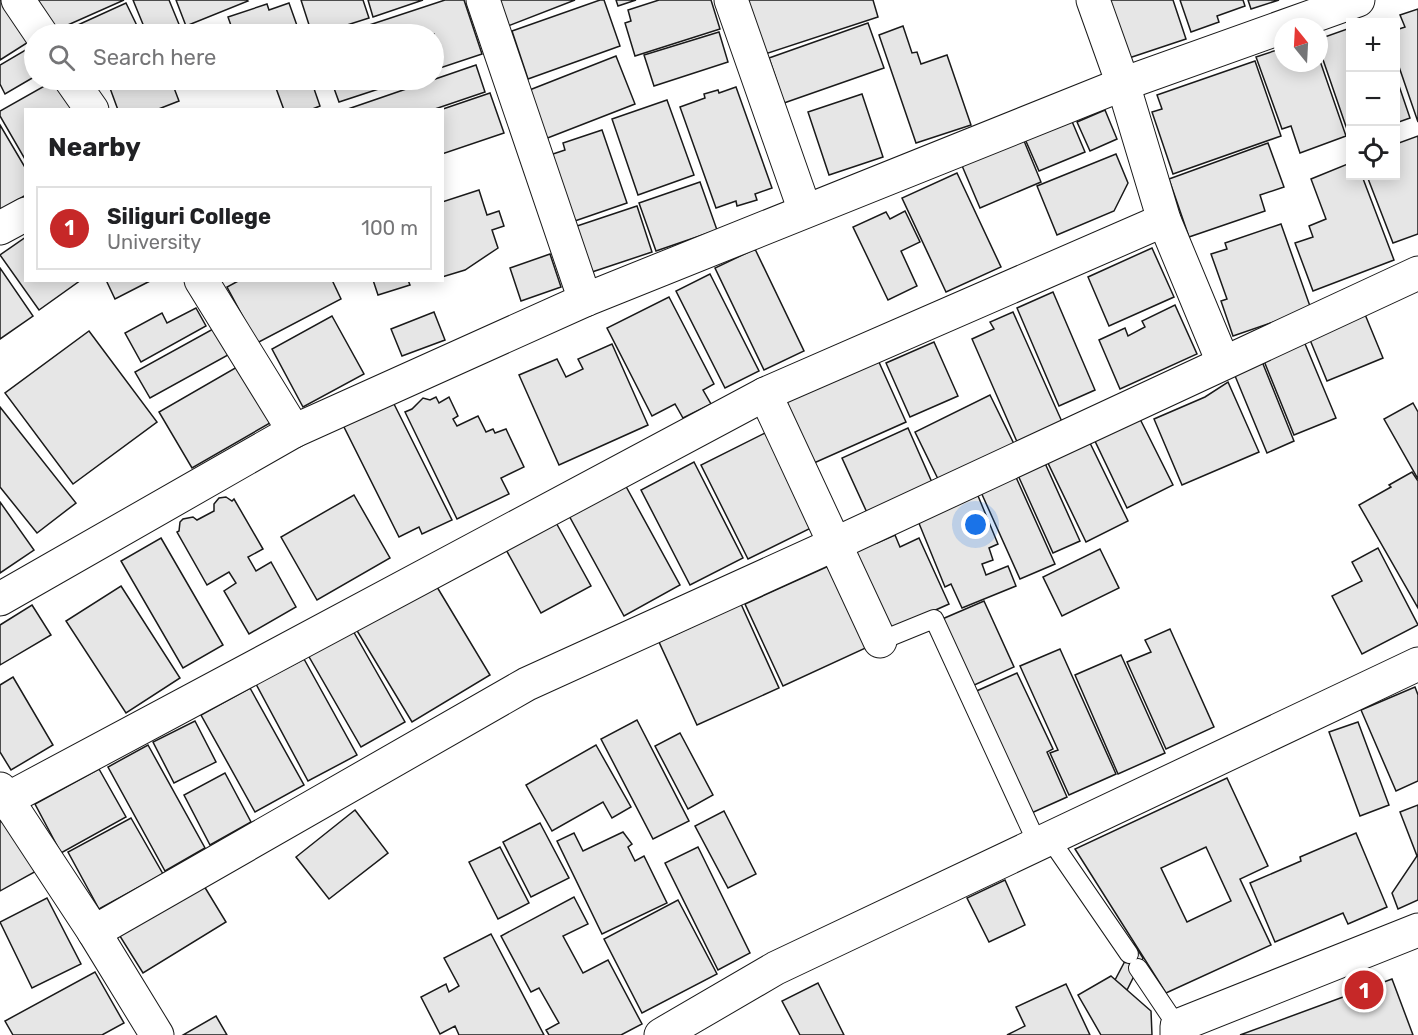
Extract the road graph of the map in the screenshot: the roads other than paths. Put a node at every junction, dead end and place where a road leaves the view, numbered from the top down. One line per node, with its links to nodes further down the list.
1 (18, 0): 6 (street)
2 (483, 0): 16 (street)
3 (731, 0): 10 (street)
4 (1093, 0): 7 (street)
5 (1358, 0): 7 (street)
6 (34, 24)
7 (1123, 84): 10 (street); 12 (street)
8 (78, 90): 9 (street)
9 (91, 108)
10 (805, 211): 16 (street)
11 (24, 215): 13 (street)
12 (1164, 220): 17 (street); 18 (street)
13 (0, 228)
14 (1418, 273): 17 (street)
15 (202, 282): 19 (street)
16 (585, 300): 19 (street)
17 (1223, 362): 20 (street)
18 (765, 394): 20 (street); 24 (street)
19 (294, 431): 21 (street)
20 (835, 544): 22 (street); 27 (street)
21 (0, 599)
22 (880, 641): 25 (lane)
23 (1418, 664): 25 (street)
24 (2, 797): 27 (street)
25 (1044, 842): 28 (lane); 30 (street)
26 (1418, 930): 28 (street)
27 (94, 932): 29 (street)
28 (1177, 1030)
29 (157, 1035)
30 (661, 1035)

